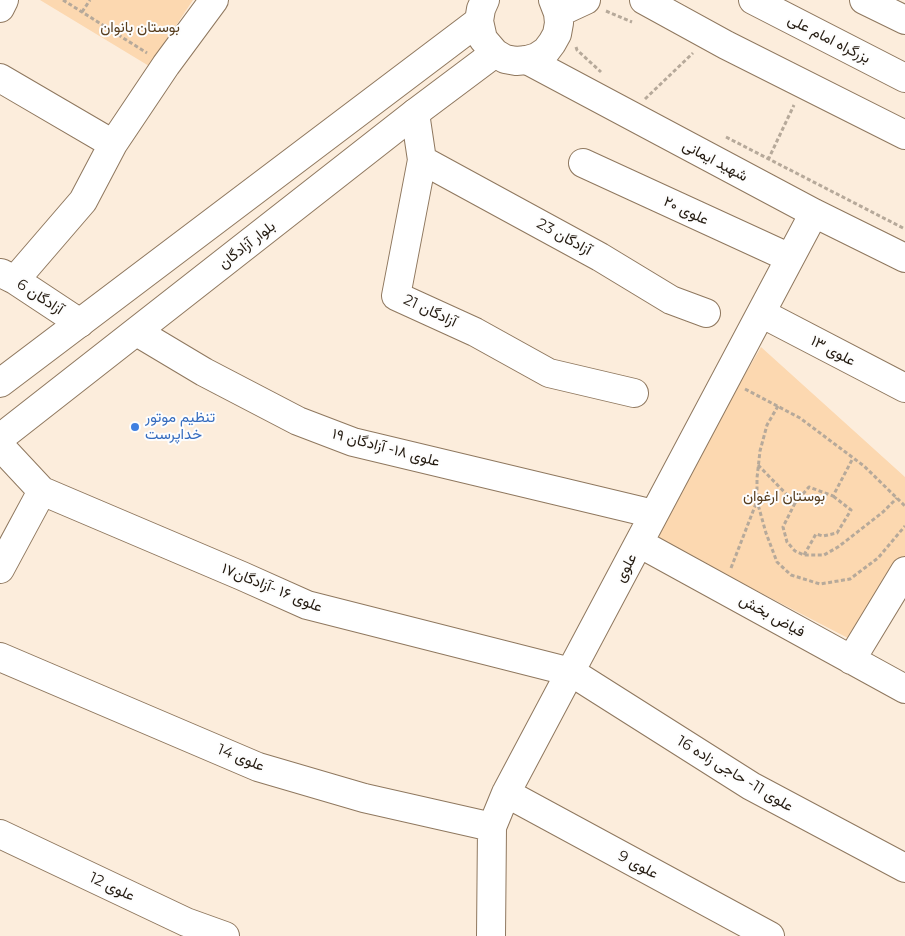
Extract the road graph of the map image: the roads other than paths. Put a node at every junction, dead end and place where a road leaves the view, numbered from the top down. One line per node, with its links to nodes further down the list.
1 (4, 0): 8 (main road)
2 (214, 0): 19 (main road)
3 (586, 0): 7 (main road)
4 (644, 0): 18 (main road)
5 (753, 0): 15 (main road, بزرگراه امام علی)
6 (864, 0): 10 (main road)
7 (555, 6): 11 (main road)
8 (0, 8)
9 (482, 11): 12 (main road); 28 (main road)
10 (905, 20)
11 (564, 42): 13 (main road); 16 (main road)
12 (495, 53): 13 (main road); 17 (main road, بلوار آزادگان)
13 (527, 60): 16 (main road, شهید ایمانی)
14 (0, 78): 19 (main road)
15 (905, 78)
16 (576, 87): 22 (main road, شهید ایمانی)
17 (415, 113): 20 (main road, آزادگان 21); 29 (main road, بلوار آزادگان)
18 (905, 135)
19 (113, 144): 25 (main road)
20 (422, 160): 26 (main road, آزادگان 23); 32 (main road, آزادگان 21)
21 (583, 163): 23 (main road, علوی ۲۰)
22 (814, 213): 23 (main road, علوی); 24 (main road, شهید ایمانی)
23 (790, 258): 27 (main road, علوی)
24 (905, 258)
25 (8, 276): 28 (main road, آزادگان 6)
26 (706, 313)
27 (761, 313): 31 (main road, علوی ۱۳); 36 (main road, علوی)
28 (80, 322): 30 (main road)
29 (137, 332): 33 (main road, بلوار آزادگان); 36 (main road, علوی ۱٨- آزادگان ۱۹)
30 (0, 383)
31 (905, 388)
32 (634, 393)
33 (0, 438)
34 (0, 446): 35 (main road, علوی ۱۶ -آزادگان۱۷)
35 (42, 490): 38 (main road); 42 (main road, علوی ۱۶ -آزادگان۱۷)
36 (654, 514): 37 (main road, علوی)
37 (639, 543): 41 (main road, فیاض بخش); 42 (main road, علوی)
38 (0, 569)
39 (905, 571): 41 (main road)
40 (0, 656): 45 (main road, علوی 14)
41 (851, 660): 43 (main road, فیاض بخش)
42 (571, 672): 44 (main road, علوی); 47 (main road, علوی 11- حاجی زاده 16)
43 (905, 689)
44 (506, 793): 45 (main road, علوی); 50 (main road, علوی 9)
45 (492, 827): 49 (main road, علوی)
46 (0, 834): 48 (main road, علوی 12)
47 (905, 868)
48 (225, 936)
49 (491, 936)
50 (770, 936)

